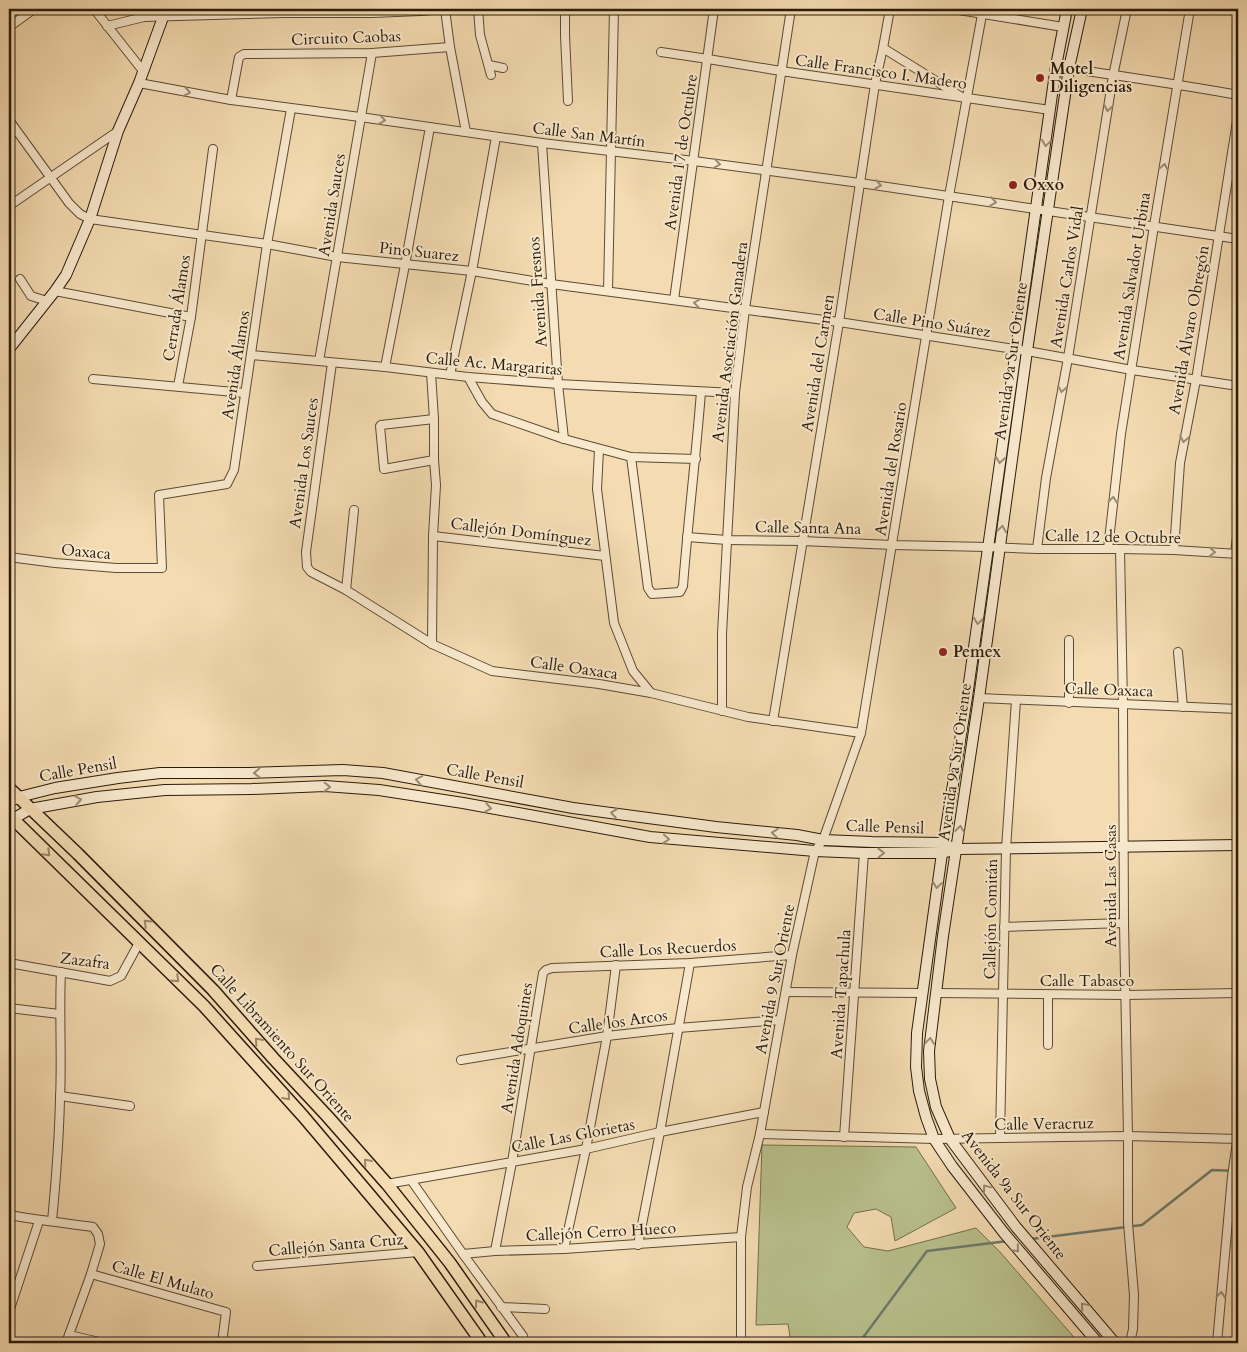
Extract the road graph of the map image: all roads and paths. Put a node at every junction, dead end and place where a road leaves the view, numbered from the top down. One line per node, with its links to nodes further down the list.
1 (34, 9): 21 (street)
2 (94, 9): 20 (street)
3 (444, 9): 15 (street); 23 (street)
4 (478, 9): 28 (street)
5 (565, 9): 42 (street)
6 (614, 9): 54 (street)
7 (714, 9): 27 (street, Avenida 17 de Octubre)
8 (791, 9): 33 (street, Avenida Asociación Ganadera)
9 (890, 9): 24 (street, Avenida del Carmen)
10 (953, 9): 18 (street)
11 (1067, 9): 22 (main road, Avenida 9a Sur Oriente)
12 (1082, 9): 31 (main road, Avenida 9a Sur Oriente)
13 (1127, 9): 35 (street, Avenida Carlos Vidal)
14 (1190, 9): 38 (street, Avenida Salvador Urbina)
15 (421, 10): 17 (street)
16 (320, 11): 17 (street); 19 (street)
17 (372, 11)
18 (983, 11): 22 (street); 40 (street, Avenida del Rosario)
19 (165, 13): 20 (street); 32 (main road)
20 (107, 26): 32 (street)
21 (9, 27)
22 (1063, 27): 29 (main road, Avenida 9a Sur Oriente)
23 (450, 47): 26 (street, Circuito Caobas); 50 (street)
24 (884, 48): 37 (street, Avenida del Carmen); 40 (street)
25 (662, 52): 27 (street, Calle Francisco I. Madero)
26 (372, 53): 41 (street, Circuito Caobas); 46 (street, Avenida Sauces)
27 (708, 58): 33 (street, Calle Francisco I. Madero); 55 (street, Avenida 17 de Octubre)
28 (488, 65): 30 (street); 34 (street)
29 (1056, 66): 31 (street); 44 (main road, Avenida 9a Sur Oriente)
30 (503, 68)
31 (1069, 68): 35 (street); 62 (main road, Avenida 9a Sur Oriente)
32 (144, 71): 36 (main road)
33 (781, 71): 37 (street, Calle Francisco I. Madero); 56 (street, Avenida Asociación Ganadera)
34 (491, 75)
35 (1113, 76): 38 (street); 63 (street, Avenida Carlos Vidal, one-way to 63)
36 (139, 83): 41 (street, Calle San Martín, one-way to 41); 49 (main road)
37 (875, 84): 40 (street, Calle Francisco I. Madero); 58 (street, Avenida del Carmen)
38 (1178, 84): 39 (street); 65 (street, Avenida Salvador Urbina, one-way to 38)
39 (1238, 95)
40 (965, 98): 44 (street, Calle Francisco I. Madero); 59 (street, Avenida del Rosario)
41 (230, 100): 43 (street, Calle San Martín)
42 (568, 101)
43 (291, 109): 46 (street, Calle San Martín); 69 (street, Avenida Álamos)
44 (1050, 110): 61 (main road, Avenida 9a Sur Oriente, one-way to 61)
45 (1238, 115): 67 (street, Avenida Álvaro Obregón)
46 (360, 117): 48 (street, Calle San Martín, one-way to 48); 70 (street, Avenida Sauces)
47 (9, 120): 57 (street)
48 (430, 126): 50 (street, Calle San Martín); 71 (street)
49 (118, 131): 57 (street); 64 (main road)
50 (466, 132): 51 (street, Calle San Martín)
51 (496, 137): 52 (street, Calle San Martín); 72 (street)
52 (542, 143): 54 (street, Calle San Martín); 74 (street, Avenida Fresnos)
53 (213, 149): 66 (street, Cerrada Álamos)
54 (611, 151): 55 (street, Calle San Martín); 76 (street)
55 (694, 161): 56 (street, Calle San Martín, one-way to 56); 77 (street, Avenida 17 de Octubre)
56 (766, 170): 58 (street, Calle San Martín); 79 (street, Avenida Asociación Ganadera)
57 (51, 177): 60 (street); 64 (street)
58 (860, 183): 59 (street, Calle San Martín, one-way to 59); 81 (street, Avenida del Carmen)
59 (949, 196): 61 (street, Calle San Martín, one-way to 61); 82 (street, Avenida del Rosario)
60 (9, 206)
61 (1037, 209): 62 (street, Calle San Martín); 84 (main road, Avenida 9a Sur Oriente)
62 (1048, 210): 63 (street, Calle San Martín); 85 (main road, Avenida 9a Sur Oriente)
63 (1090, 217): 65 (street, Calle San Martín); 87 (street, Avenida Carlos Vidal)
64 (90, 219): 66 (street, Pino Suarez); 75 (main road)
65 (1154, 226): 67 (street, Calle San Martín); 91 (street, Avenida Salvador Urbina)
66 (203, 234): 69 (street, Pino Suarez); 80 (street, Cerrada Álamos)
67 (1218, 236): 68 (street, Calle San Martín); 96 (street, Avenida Álvaro Obregón)
68 (1238, 239)
69 (268, 244): 70 (street, Pino Suarez); 86 (street, Avenida Álamos)
70 (337, 257): 71 (street, Pino Suarez); 88 (street, Avenida Sauces)
71 (405, 265): 72 (street, Pino Suarez); 90 (street)
72 (472, 271): 74 (street, Pino Suarez); 93 (street)
73 (20, 279): 78 (street)
74 (551, 284): 76 (street, Pino Suarez); 97 (street, Avenida Fresnos)
75 (56, 291): 78 (main road); 80 (street)
76 (608, 291): 77 (street, Pino Suarez)
77 (674, 300): 79 (street, Pino Suarez, one-way to 77)
78 (47, 301): 83 (main road)
79 (745, 309): 81 (street, Calle Pino Suárez); 102 (street, Avenida Asociación Ganadera)
80 (191, 317): 98 (street, Cerrada Álamos)
81 (838, 322): 82 (street, Calle Pino Suárez); 114 (street, Avenida del Carmen)
82 (927, 336): 84 (street, Calle Pino Suárez); 115 (street, Avenida del Rosario)
83 (9, 349)
84 (1015, 350): 85 (street, Calle Pino Suárez); 116 (main road, Avenida 9a Sur Oriente, one-way to 116)
85 (1027, 351): 87 (street, Calle Pino Suárez); 117 (main road, Avenida 9a Sur Oriente, one-way to 85)
86 (252, 355): 88 (street, Calle Ac. Margaritas); 100 (street, Avenida Álamos)
87 (1068, 358): 91 (street, Calle Pino Suárez); 120 (street, Avenida Carlos Vidal, one-way to 120)
88 (319, 361): 89 (street, Calle Ac. Margaritas)
89 (332, 363): 90 (street, Calle Ac. Margaritas); 125 (street, Avenida Los Sauces)
90 (385, 367): 92 (street, Calle Ac. Margaritas)
91 (1132, 370): 96 (street, Calle Pino Suárez); 118 (street, Avenida Salvador Urbina, one-way to 91)
92 (431, 373): 93 (street, Calle Ac. Margaritas); 103 (street)
93 (450, 375): 94 (street, Calle Ac. Margaritas)
94 (468, 377): 97 (street, Calle Ac. Margaritas); 104 (street)
95 (93, 379): 98 (street)
96 (1196, 380): 99 (street); 121 (street, Avenida Álvaro Obregón, one-way to 121)
97 (558, 384): 101 (street, Calle Ac. Margaritas); 104 (street, Avenida Fresnos)
98 (178, 386): 100 (street)
99 (1238, 386)
100 (245, 392): 126 (street, Avenida Álamos)
101 (701, 392): 102 (street, Calle Ac. Margaritas); 107 (street)
102 (735, 393): 113 (street, Avenida Asociación Ganadera)
103 (434, 419): 108 (street); 108 (street)
104 (564, 439): 105 (street)
105 (599, 450): 106 (street); 123 (street)
106 (631, 457): 107 (street); 112 (street)
107 (696, 459): 112 (street)
108 (434, 460): 111 (street)
109 (354, 510): 127 (street)
110 (1238, 528): 122 (street)
111 (433, 536): 123 (street, Callejón Domínguez); 129 (street)
112 (687, 537): 113 (street, Calle Santa Ana)
113 (727, 540): 114 (street, Calle Santa Ana); 138 (street, Avenida Asociación Ganadera)
114 (802, 541): 115 (street, Calle Santa Ana); 139 (street, Avenida del Carmen)
115 (892, 545): 116 (street, Calle Santa Ana); 140 (street, Avenida del Rosario)
116 (988, 547): 117 (street, Calle 12 de Octubre); 148 (main road, Avenida 9a Sur Oriente, one-way to 148)
117 (1000, 548): 120 (street, Calle 12 de Octubre); 132 (main road, Avenida 9a Sur Oriente)
118 (1108, 549): 119 (street, Calle 12 de Octubre); 120 (street, Calle 12 de Octubre)
119 (1120, 549): 121 (street, Calle 12 de Octubre); 135 (street, Avenida Las Casas)
120 (1037, 550)
121 (1174, 550): 122 (street, Calle 12 de Octubre, one-way to 122)
122 (1237, 554)
123 (605, 556): 131 (street)
124 (9, 557): 126 (street, Oaxaca)
125 (307, 567): 127 (street, Calle Oaxaca)
126 (162, 568)
127 (346, 590): 129 (street, Calle Oaxaca)
128 (1069, 640): 134 (street)
129 (432, 644): 131 (street, Calle Oaxaca)
130 (1178, 652): 136 (street)
131 (651, 693): 138 (street, Calle Oaxaca)
132 (979, 698): 133 (street, Calle Oaxaca); 149 (main road, Avenida 9a Sur Oriente, one-way to 132)
133 (1016, 700): 134 (street, Calle Oaxaca); 150 (street, Callejón Comitán)
134 (1069, 703): 135 (street, Calle Oaxaca)
135 (1123, 705): 136 (street, Calle Oaxaca); 147 (street, Avenida Las Casas)
136 (1183, 707): 137 (street, Calle Oaxaca)
137 (1238, 709)
138 (722, 711): 139 (street, Calle Oaxaca)
139 (773, 721): 140 (street, Calle Oaxaca)
140 (861, 733): 145 (street, Avenida del Rosario)
141 (9, 788): 142 (main road, Calle Libramiento Sur Oriente)
142 (14, 800): 143 (main road, Calle Libramiento Sur Oriente); 145 (main road, Calle Pensil, one-way to 142)
143 (30, 809): 144 (main road, Calle Pensil); 151 (main road, Calle Pensil, one-way to 151); 194 (main road, Calle Libramiento Sur Oriente, one-way to 143)
144 (11, 817): 155 (main road, Calle Libramiento Sur Oriente, one-way to 155)
145 (823, 840): 148 (main road, Calle Pensil); 151 (street, Avenida del Rosario)
146 (1238, 844): 147 (main road, Calle Pensil)
147 (1124, 847): 150 (main road, Calle Pensil); 153 (street, Avenida Las Casas)
148 (942, 848): 149 (main road, Calle Pensil); 152 (main road, Calle Pensil, one-way to 148); 165 (main road, Avenida 9a Sur Oriente, one-way to 165)
149 (957, 849): 150 (main road, Calle Pensil); 166 (main road, Avenida 9a Sur Oriente)
150 (1006, 849): 154 (street, Callejón Comitán)
151 (815, 851): 152 (main road, Calle Pensil); 156 (street, Avenida 9 Sur Oriente)
152 (864, 853): 163 (street, Avenida Tapachula)
153 (1124, 923): 154 (street); 169 (street, Avenida Las Casas)
154 (1004, 927): 167 (street, Callejón Comitán)
155 (139, 943): 161 (street, Zazafra); 202 (main road, Calle Libramiento Sur Oriente, one-way to 202)
156 (792, 955): 158 (street, Calle Los Recuerdos); 162 (street, Avenida 9 Sur Oriente)
157 (9, 963): 161 (street, Zazafra)
158 (690, 963): 159 (street, Calle Los Recuerdos); 173 (street)
159 (616, 965): 160 (street, Calle Los Recuerdos); 174 (street)
160 (546, 970): 176 (street, Avenida Adoquines)
161 (61, 972): 171 (street)
162 (786, 992): 163 (street); 172 (street, Avenida 9 Sur Oriente)
163 (855, 992): 165 (street); 185 (street, Avenida Tapachula)
164 (1238, 992): 169 (street, Calle Tabasco)
165 (922, 993): 187 (main road, Avenida 9a Sur Oriente)
166 (936, 994): 167 (street, Calle Tabasco); 188 (main road, Avenida 9a Sur Oriente, one-way to 166)
167 (1003, 995): 168 (street, Calle Tabasco); 186 (street, Callejón Comitán)
168 (1048, 995): 169 (street, Calle Tabasco); 175 (street)
169 (1126, 995): 184 (street, Avenida Las Casas)
170 (9, 1008): 171 (street)
171 (60, 1014): 178 (street)
172 (780, 1020): 173 (street, Calle los Arcos); 180 (street, Avenida 9 Sur Oriente)
173 (678, 1028): 174 (street, Calle los Arcos); 181 (street)
174 (607, 1036): 176 (street, Calle los Arcos); 190 (street)
175 (1048, 1045)
176 (530, 1049): 177 (street, Calle los Arcos); 191 (street, Avenida Adoquines)
177 (461, 1060)
178 (60, 1096): 179 (street); 197 (street)
179 (130, 1106)
180 (764, 1112): 181 (street, Calle Las Glorietas); 182 (street, Avenida 9 Sur Oriente)
181 (660, 1132): 190 (street, Calle Las Glorietas); 199 (street)
182 (760, 1134): 185 (street, Calle Veracruz); 198 (street, Avenida 9 Sur Oriente)
183 (1238, 1135): 189 (street)
184 (1128, 1136): 186 (street, Calle Veracruz); 189 (street, Calle Veracruz); 219 (street, Avenida Las Casas)
185 (844, 1137): 187 (street, Calle Veracruz)
186 (1000, 1138): 188 (street, Calle Veracruz)
187 (934, 1139): 188 (street, Calle Veracruz); 217 (main road, Avenida 9a Sur Oriente, one-way to 217)
188 (950, 1139): 218 (main road, Avenida 9a Sur Oriente, one-way to 188)
189 (1238, 1139): 192 (street)
190 (586, 1148): 191 (street, Calle Las Glorietas); 200 (street)
191 (512, 1162): 193 (street, Calle Las Glorietas); 201 (street, Avenida Adoquines)
192 (1234, 1175): 220 (street, one-way to 192)
193 (411, 1180): 194 (street, Calle Las Glorietas); 203 (street)
194 (387, 1184): 215 (main road, Calle Libramiento Sur Oriente, one-way to 194)
195 (9, 1215): 196 (street)
196 (39, 1221): 197 (street); 208 (street)
197 (52, 1221): 205 (street)
198 (741, 1238): 199 (street, Callejón Cerro Hueco); 216 (street, Avenida 9 Sur Oriente)
199 (638, 1245): 200 (street, Callejón Cerro Hueco)
200 (564, 1249): 201 (street, Callejón Cerro Hueco)
201 (495, 1250): 203 (street, Callejón Cerro Hueco)
202 (418, 1252): 204 (street, Callejón Santa Cruz); 214 (main road, Calle Libramiento Sur Oriente)
203 (463, 1254): 206 (street)
204 (257, 1266)
205 (92, 1274): 209 (street); 213 (street, Calle El Mulato)
206 (501, 1307): 207 (street); 210 (street)
207 (545, 1309)
208 (9, 1312)
209 (70, 1335): 211 (street); 212 (street)
210 (523, 1336)
211 (66, 1343)
212 (104, 1343)
213 (222, 1343)
214 (482, 1343)
215 (506, 1343)
216 (742, 1343)
217 (1098, 1343)
218 (1115, 1343)
219 (1130, 1343)
220 (1217, 1343)

